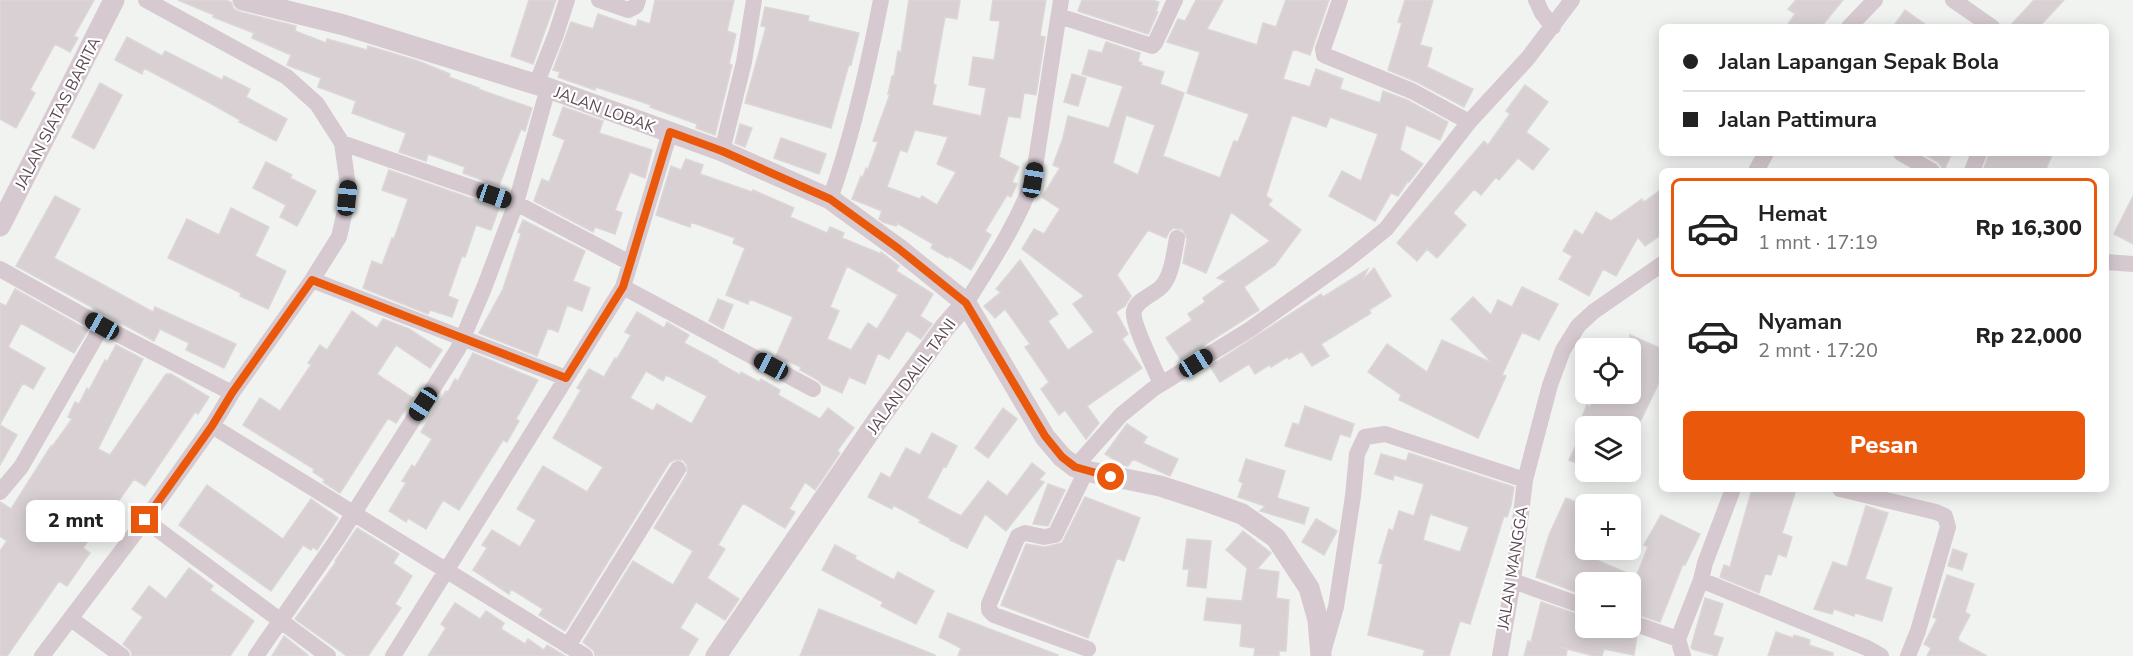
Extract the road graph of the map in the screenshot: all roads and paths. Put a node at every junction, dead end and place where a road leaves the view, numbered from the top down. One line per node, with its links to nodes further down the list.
1 (114, 0): 28 (street, JALAN SIATAS BARITA)
2 (146, 0): 22 (street)
3 (243, 0): 19 (street, JALAN LOBAK)
4 (567, 0): 19 (street)
5 (599, 0): 6 (street)
6 (638, 0)
7 (754, 0): 23 (street)
8 (881, 0): 26 (street)
9 (1175, 0): 15 (street)
10 (1340, 0): 20 (street)
11 (1536, 0): 18 (street)
12 (1572, 0): 18 (street)
13 (1875, 0): 16 (street)
14 (1953, 0): 17 (street)
15 (1060, 8): 37 (street, JALAN DALIL TANI)
16 (1852, 24)
17 (1988, 24)
18 (1553, 27): 20 (street)
19 (542, 87): 21 (street, JALAN LOBAK); 27 (street)
20 (1469, 122): 41 (street)
21 (670, 132): 23 (street, JALAN LOBAK); 30 (street)
22 (342, 143): 27 (street); 35 (street)
23 (722, 151): 26 (street, JALAN LOBAK)
24 (1906, 156): 25 (street)
25 (1927, 168)
26 (830, 199): 37 (street, JALAN LOBAK)
27 (516, 203): 30 (street); 39 (street)
28 (0, 226)
29 (1177, 238): 41 (street)
30 (630, 262): 36 (street)
31 (2109, 262): 32 (street)
32 (2133, 264)
33 (1659, 266): 47 (street, JALAN MANGGA)
34 (0, 269): 38 (street)
35 (312, 280): 39 (street); 43 (street)
36 (623, 287): 40 (street); 42 (street)
37 (966, 303): 46 (street); 69 (street, JALAN DALIL TANI)
38 (102, 326): 43 (street); 48 (street)
39 (462, 339): 40 (street); 51 (street)
40 (566, 378): 53 (street)
41 (1161, 384): 46 (street)
42 (813, 389)
43 (232, 393): 44 (street)
44 (212, 426): 51 (street); 52 (street)
45 (678, 469): 60 (street)
46 (1080, 469): 61 (street); 70 (street)
47 (1526, 480): 55 (street, JALAN MANGGA); 70 (street)
48 (0, 492)
49 (1732, 492): 54 (street)
50 (1853, 492): 73 (street)
51 (354, 514): 53 (street); 58 (street)
52 (145, 520): 57 (street); 58 (street)
53 (446, 569): 60 (street); 67 (street)
54 (1701, 580): 62 (street); 72 (street)
55 (1513, 581): 56 (street); 71 (street, JALAN MANGGA)
56 (1575, 602)
57 (71, 619): 63 (street); 64 (street)
58 (281, 620): 65 (street); 66 (street)
59 (1641, 628): 62 (street)
60 (568, 646): 68 (street)
61 (1088, 649)
62 (1683, 652)
63 (42, 656)
64 (122, 656)
65 (256, 656)
66 (328, 656)
67 (393, 656)
68 (585, 656)
69 (716, 656)
70 (1321, 656)
71 (1500, 656)
72 (1881, 656)
73 (1908, 656)

